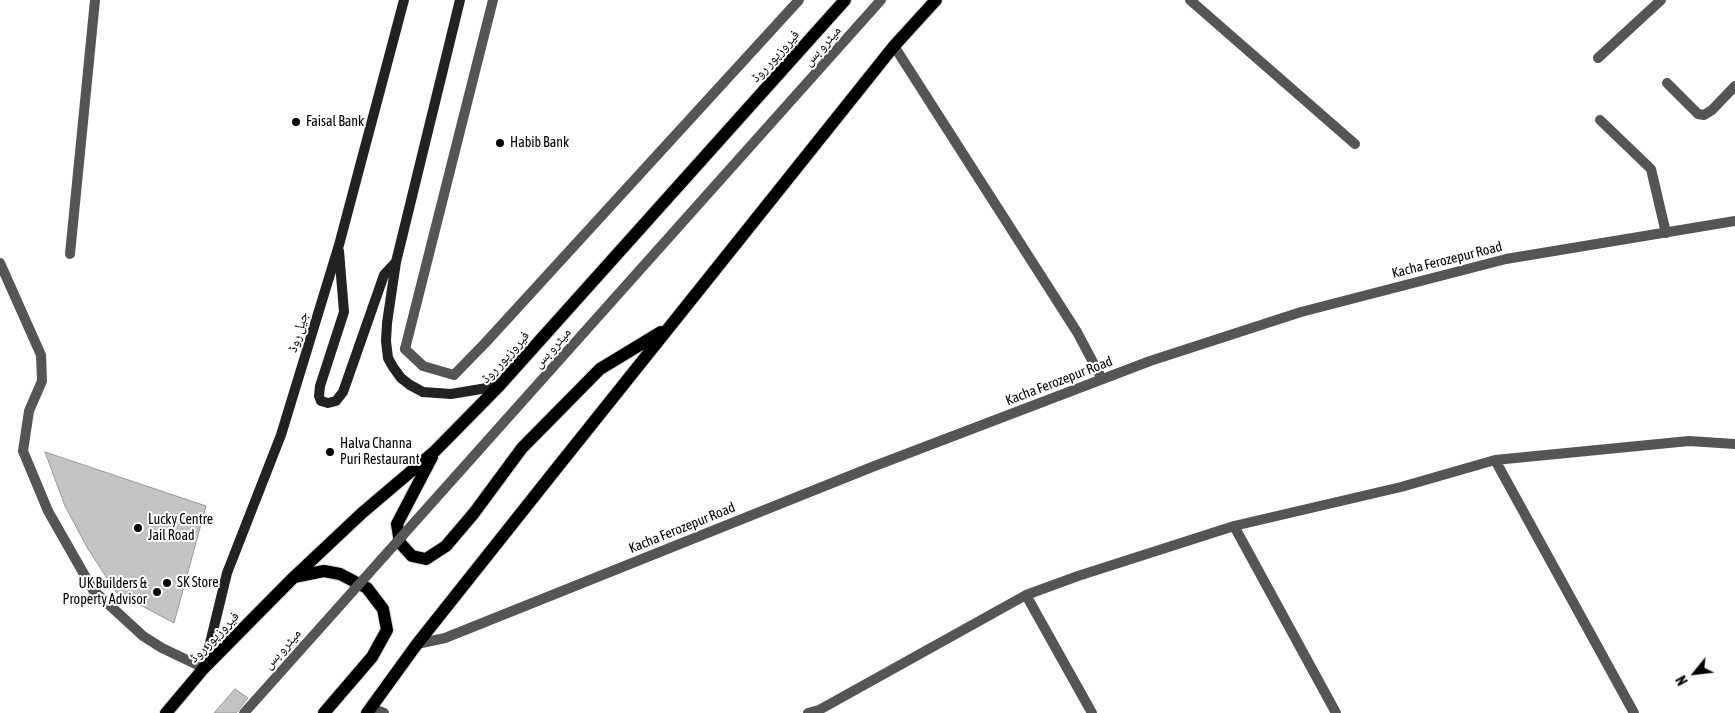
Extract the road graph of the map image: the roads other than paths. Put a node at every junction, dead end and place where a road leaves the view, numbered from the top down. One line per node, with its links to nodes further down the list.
1 (96, 0): 20 (street)
2 (404, 0): 19 (main road, جیل روڈ)
3 (460, 0): 21 (main road)
4 (493, 0): 5 (street)
5 (799, 0)
6 (845, 0): 25 (main road, فیروزپور روڈ)
7 (881, 0): 36 (street, میٹرو بس, bridge)
8 (936, 0): 11 (main road)
9 (1190, 0): 16 (street)
10 (1661, 0): 12 (street)
11 (894, 46): 23 (main road); 24 (street)
12 (1598, 58)
13 (1667, 83): 14 (street)
14 (1735, 86)
15 (1600, 120): 18 (street)
16 (1355, 144)
17 (1735, 221): 18 (street, Kacha Ferozepur Road)
18 (1666, 233): 24 (street, Kacha Ferozepur Road)
19 (338, 245): 21 (main road); 33 (main road, جیل روڈ)
20 (70, 254)
21 (396, 262): 25 (main road)
22 (0, 263): 33 (street)
23 (670, 327): 27 (main road); 32 (main road)
24 (1102, 379): 32 (street, Kacha Ferozepur Road)
25 (499, 386): 27 (main road, فیروزپور روڈ)
26 (1735, 444): 28 (street)
27 (435, 451): 30 (main road, فیروزپور روڈ)
28 (1496, 460): 29 (street); 42 (street)
29 (1234, 526): 31 (street); 41 (street)
30 (294, 577): 33 (main road, فیروزپور روڈ); 37 (main road)
31 (1026, 595): 39 (street); 40 (street)
32 (417, 644): 34 (main road)
33 (204, 668): 35 (main road, فیروزپور روڈ)
34 (369, 710): 38 (street)
35 (166, 713)
36 (244, 713)
37 (324, 713)
38 (384, 713)
39 (808, 713)
40 (1092, 713)
41 (1336, 713)
42 (1634, 713)

